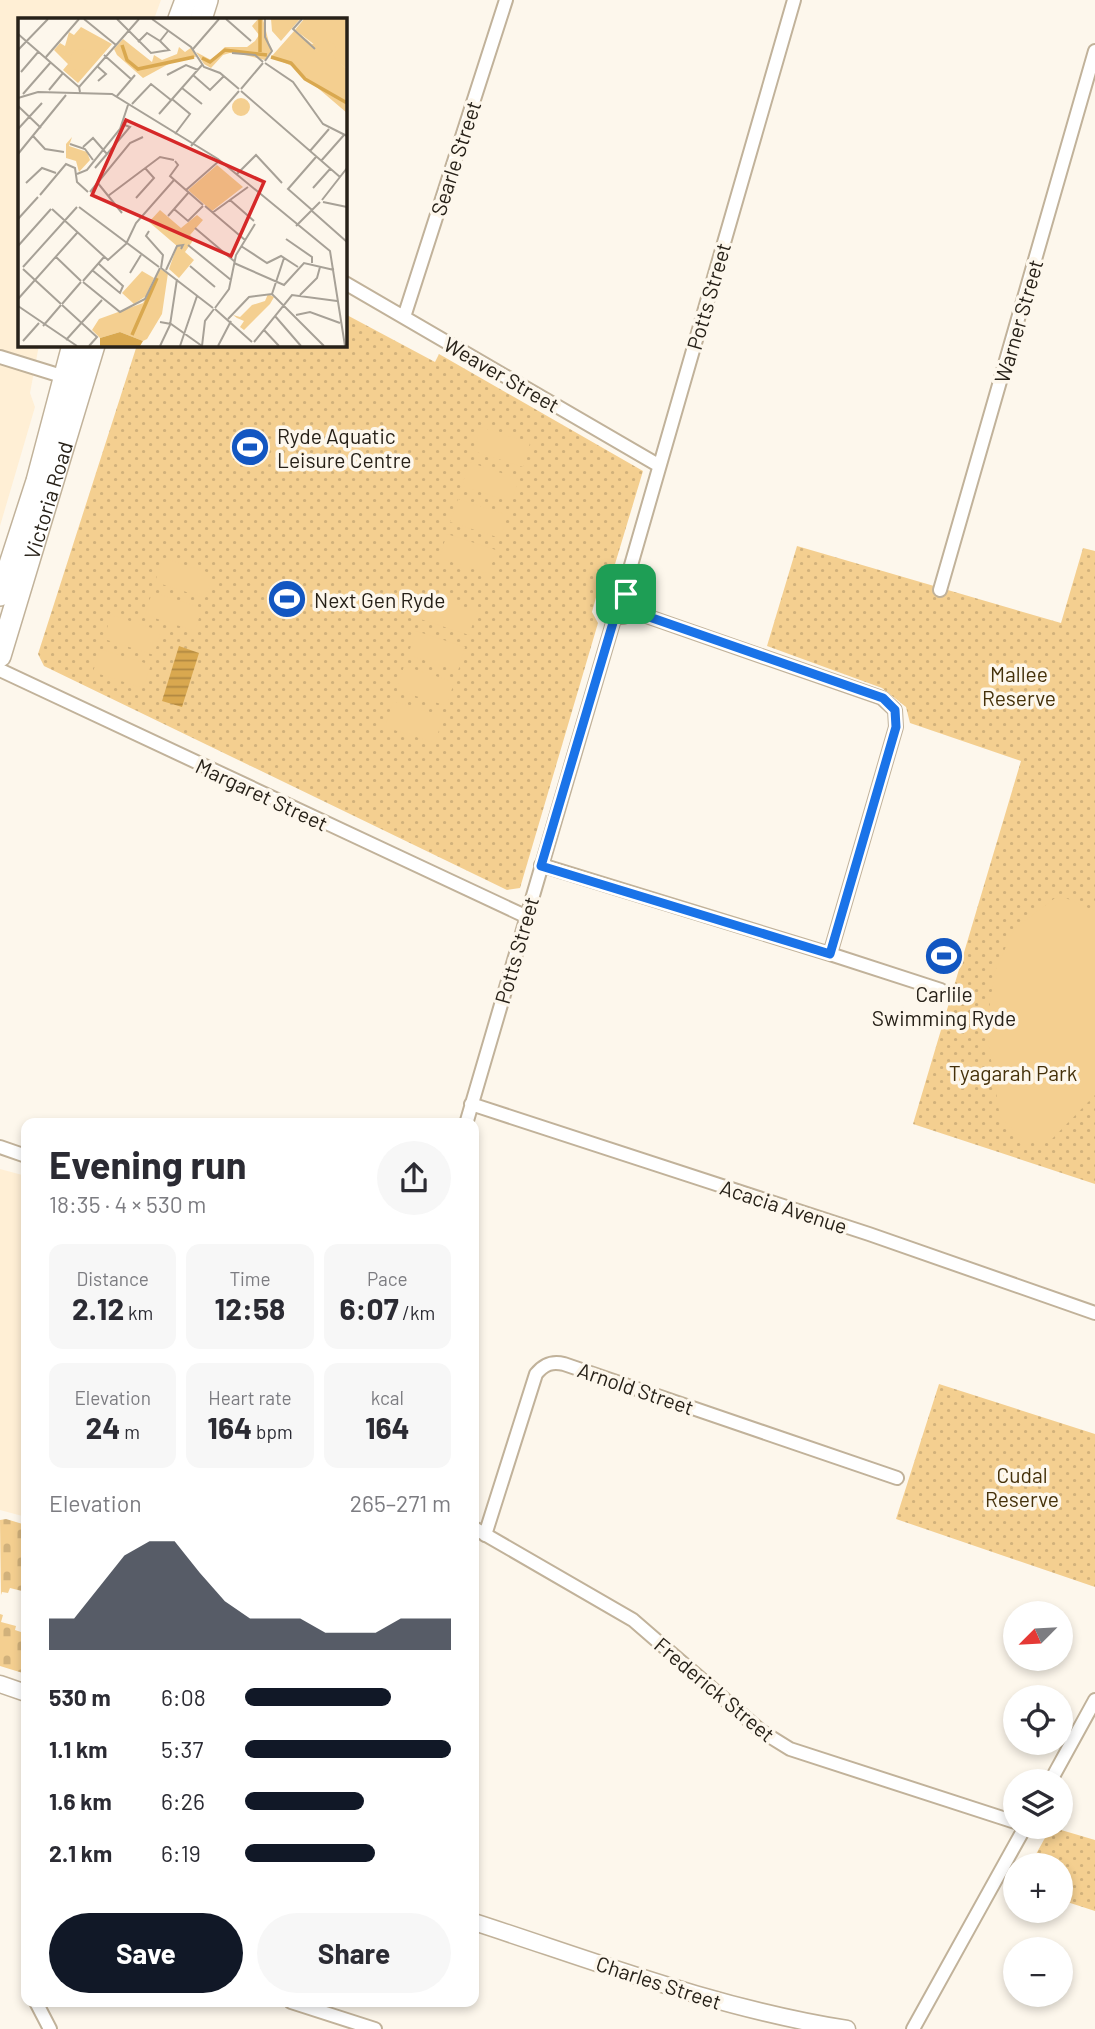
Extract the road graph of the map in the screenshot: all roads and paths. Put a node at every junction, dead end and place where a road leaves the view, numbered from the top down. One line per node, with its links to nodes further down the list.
1 (186, 0): 5 (highway)
2 (207, 0): 6 (highway)
3 (506, 0): 9 (street, Searle Street)
4 (794, 0): 14 (street, Potts Street)
5 (179, 18)
6 (201, 18)
7 (1095, 51): 15 (street, Warner Street)
8 (346, 284): 9 (street, Weaver Street)
9 (404, 317): 14 (street, Weaver Street)
10 (73, 346): 13 (highway, Victoria Road)
11 (93, 346): 13 (highway, Victoria Road)
12 (0, 356): 13 (street)
13 (72, 379): 17 (highway, Victoria Road); 20 (highway, Victoria Road)
14 (658, 465): 16 (street, Potts Street)
15 (940, 590)
16 (622, 593): 18 (street); 19 (street)
17 (0, 595)
18 (632, 611): 19 (street); 24 (street)
19 (615, 616): 22 (street, Potts Street)
20 (0, 656)
21 (0, 670): 23 (street, Margaret Street)
22 (541, 866): 23 (street, Potts Street); 24 (street)
23 (525, 916): 26 (street, Potts Street)
24 (830, 954): 25 (street)
25 (941, 990)
26 (471, 1104): 27 (street, Potts Street); 30 (street, Acacia Avenue)
27 (468, 1118)
28 (0, 1147): 29 (street)
29 (21, 1154)
30 (1095, 1314)
31 (897, 1478): 32 (street, Arnold Street)
32 (480, 1532): 37 (street, Frederick Street)
33 (0, 1684): 34 (street)
34 (21, 1691)
35 (1095, 1700): 36 (street)
36 (1057, 1769)
37 (1003, 1818)
38 (1018, 1839): 45 (street)
39 (479, 1924): 44 (street, Charles Street)
40 (39, 2007): 42 (street)
41 (307, 2007): 43 (street)
42 (50, 2029)
43 (375, 2029)
44 (847, 2029)
45 (913, 2029)

